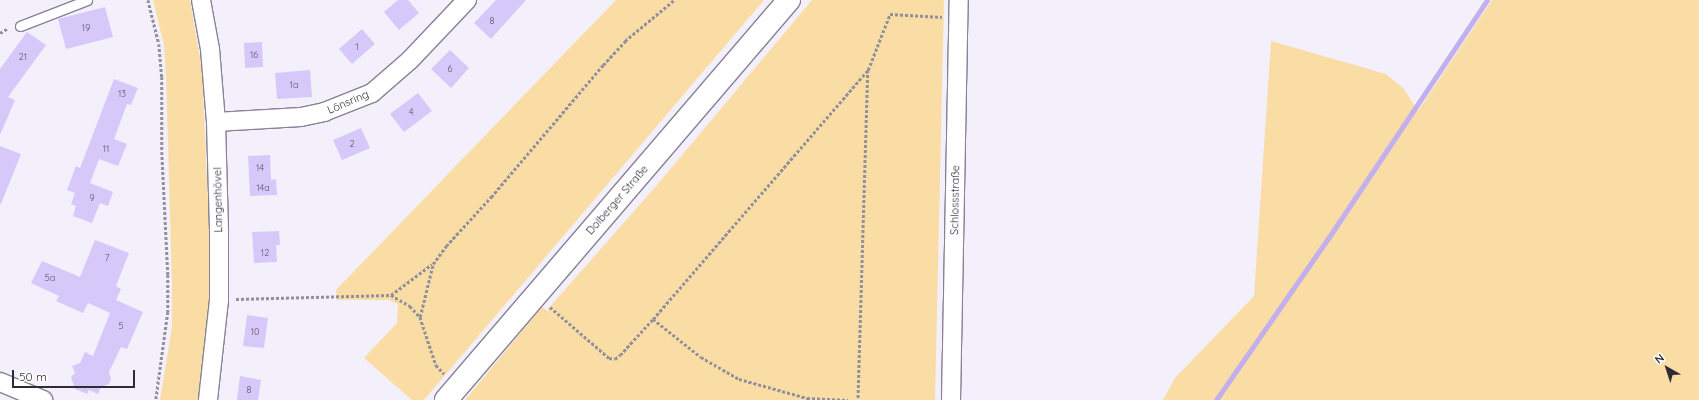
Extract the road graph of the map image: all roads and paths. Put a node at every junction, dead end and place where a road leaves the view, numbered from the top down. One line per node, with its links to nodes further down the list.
1 (87, 0): 9 (lane)
2 (148, 0): 21 (path)
3 (201, 0): 11 (street, Langenhövel)
4 (467, 0): 11 (street, Lönsring)
5 (674, 0): 12 (path)
6 (789, 0): 14 (main road, Dolberger Straße)
7 (959, 0): 25 (street, Schlossstraße)
8 (943, 17): 10 (path)
9 (20, 26)
10 (868, 70): 17 (path); 24 (path)
11 (216, 122): 15 (street, Langenhövel)
12 (432, 264): 13 (path); 16 (path)
13 (391, 295): 15 (path); 16 (path)
14 (536, 295): 17 (path); 19 (main road, Dolberger Straße)
15 (219, 300): 22 (street, Langenhövel)
16 (420, 317): 19 (path)
17 (653, 319): 23 (path)
18 (0, 382): 20 (street)
19 (452, 393)
20 (43, 400)
21 (156, 400)
22 (208, 400)
23 (848, 400)
24 (858, 400)
25 (951, 400)

